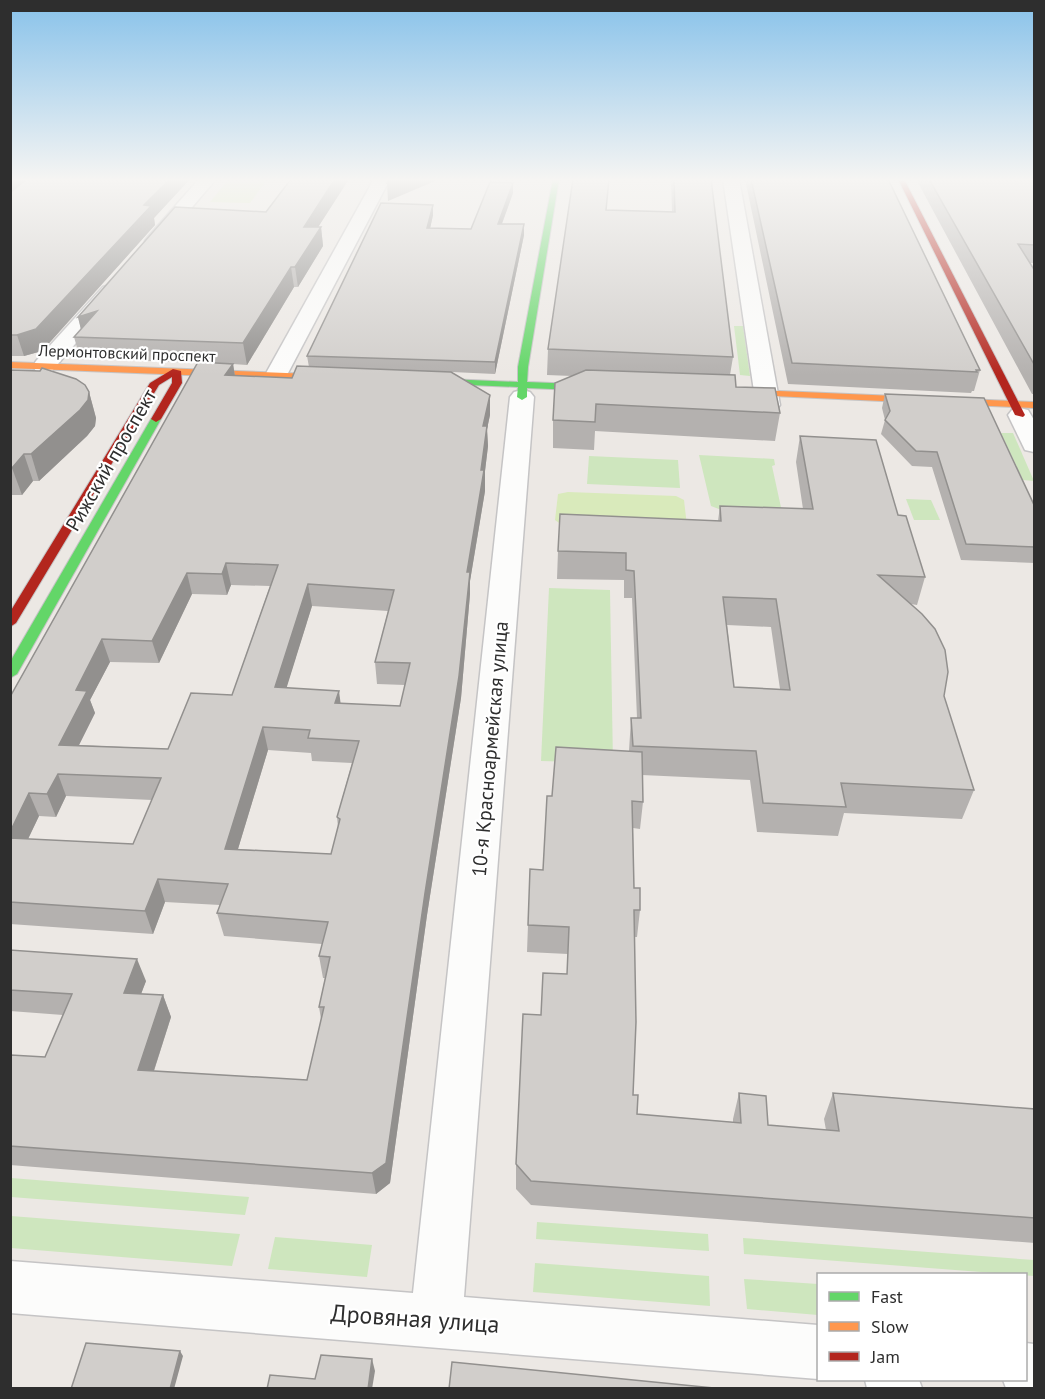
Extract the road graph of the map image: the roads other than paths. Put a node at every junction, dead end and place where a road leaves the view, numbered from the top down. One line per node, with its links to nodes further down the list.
1 (152, 244): 6 (street)
2 (347, 244): 10 (street)
3 (546, 244): 17 (main road, 10-я Красноармейская улица)
4 (742, 244): 20 (street)
5 (936, 244): 21 (main road)
6 (144, 253)
7 (123, 277): 9 (street)
8 (10, 365): 9 (main road, Лермонтовский проспект)
9 (44, 366): 11 (main road, Лермонтовский проспект)
10 (276, 375): 11 (main road, Лермонтовский проспект); 13 (main road, Лермонтовский проспект)
11 (177, 377): 14 (main road, Лермонтовский проспект); 16 (main road, Лермонтовский проспект); 24 (main road, Рижский проспект)
12 (10, 378): 14 (main road, Лермонтовский проспект)
13 (355, 378)
14 (155, 383): 23 (main road, Рижский проспект)
15 (414, 387): 17 (main road)
16 (345, 390)
17 (522, 391): 18 (main road); 26 (street, 10-я Красноармейская улица)
18 (612, 394)
19 (721, 398): 20 (main road)
20 (767, 399): 21 (main road)
21 (1026, 410): 22 (street)
22 (1035, 444)
23 (10, 622)
24 (10, 674)
25 (10, 1287): 26 (street, Дровяная улица)
26 (436, 1321): 27 (street, Дровяная улица)
27 (817, 1352)

